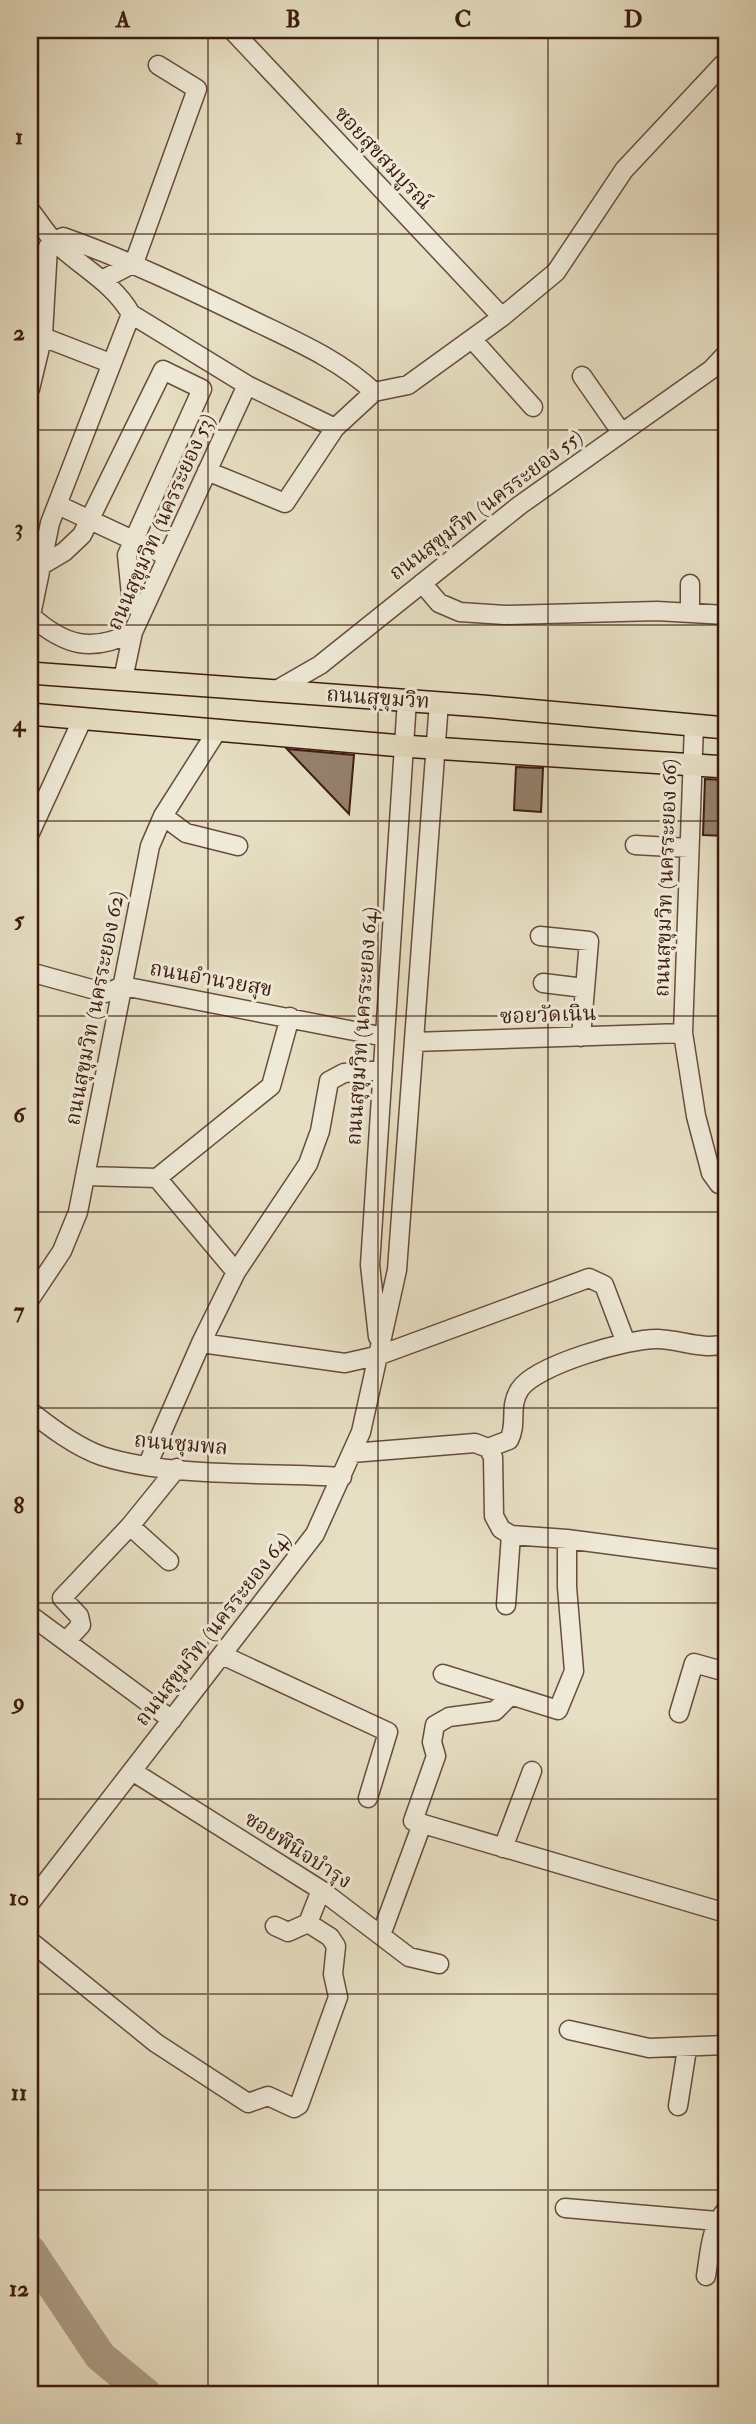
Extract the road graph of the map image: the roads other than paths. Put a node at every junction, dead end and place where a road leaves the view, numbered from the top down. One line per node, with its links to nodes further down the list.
1 (232, 30): 9 (street, ซอยสุขสมบูรณ์)
2 (726, 61): 9 (street)
3 (158, 65): 6 (street)
4 (30, 210): 5 (street)
5 (54, 241): 6 (street); 7 (street); 10 (street)
6 (134, 263): 7 (street); 17 (street)
7 (102, 280): 8 (street)
8 (131, 314): 13 (street); 15 (street)
9 (502, 317): 11 (street)
10 (36, 334): 13 (street); 16 (street)
11 (472, 339): 17 (street); 18 (street)
12 (726, 354): 20 (street, ถนนสุขุมวิท (นครระยอง 55))
13 (110, 363): 22 (street)
14 (582, 376): 20 (street)
15 (247, 385): 19 (street); 21 (street, ถนนสุขุมวิท (นครระยอง 53))
16 (30, 389)
17 (374, 392): 19 (street)
18 (533, 407)
19 (335, 428): 21 (street)
20 (621, 432): 25 (street, ถนนสุขุมวิท (นครระยอง 55))
21 (207, 471): 23 (street, ถนนสุขุมวิท (นครระยอง 53))
22 (58, 505): 23 (street); 24 (street)
23 (167, 556): 28 (street, ถนนสุขุมวิท (นครระยอง 53))
24 (42, 565): 28 (street); 30 (street)
25 (422, 583): 27 (street); 34 (street, ถนนสุขุมวิท (นครระยอง 55))
26 (690, 584): 27 (street)
27 (690, 613): 29 (street)
28 (141, 614): 31 (street, ถนนสุขุมวิท (นครระยอง 53))
29 (726, 615)
30 (30, 618): 31 (street)
31 (133, 632): 33 (street, ถนนสุขุมวิท (นครระยอง 53))
32 (30, 673): 33 (main road, ถนนสุขุมวิท)
33 (123, 679): 34 (main road, ถนนสุขุมวิท)
34 (273, 692): 35 (main road, ถนนสุขุมวิท)
35 (407, 700): 36 (main road, ถนนสุขุมวิท); 42 (street, ถนนสุขุมวิท (นครระยอง 64))
36 (439, 702): 39 (main road, ถนนสุขุมวิท); 43 (street, ถนนสุขุมวิท (นครระยอง 64))
37 (30, 714): 38 (main road)
38 (83, 718): 41 (main road); 47 (street)
39 (694, 725): 40 (main road, ถนนสุขุมวิท); 44 (street, ถนนสุขุมวิท (นครระยอง 66))
40 (726, 728)
41 (217, 731): 42 (main road); 46 (street, ถนนสุขุมวิท (นครระยอง 62))
42 (404, 746): 43 (main road); 58 (street, ถนนสุขุมวิท (นครระยอง 64))
43 (435, 747): 44 (main road); 60 (street, ถนนสุขุมวิท (นครระยอง 64))
44 (693, 765): 45 (main road); 50 (street, ถนนสุขุมวิท (นครระยอง 66))
45 (726, 767)
46 (163, 816): 49 (street); 54 (street, ถนนสุขุมวิท (นครระยอง 62))
47 (30, 833)
48 (635, 845): 50 (street)
49 (238, 846)
50 (689, 848): 57 (street, ถนนสุขุมวิท (นครระยอง 66))
51 (540, 936): 55 (street)
52 (30, 972): 54 (street, ถนนอำนวยสุข)
53 (543, 983): 55 (street)
54 (123, 986): 56 (street, ถนนอำนวยสุข); 62 (street, ถนนสุขุมวิท (นครระยอง 62))
55 (584, 988): 59 (street)
56 (290, 1017): 58 (street, ถนนอำนวยสุข); 63 (street)
57 (683, 1033): 59 (street, ซอยวัดเนิน); 64 (street, ถนนสุขุมวิท (นครระยอง 66))
58 (385, 1037): 61 (street, ถนนสุขุมวิท (นครระยอง 64))
59 (581, 1037): 60 (street, ซอยวัดเนิน)
60 (414, 1042): 70 (street, ถนนสุขุมวิท (นครระยอง 64))
61 (383, 1070): 65 (street); 70 (street, ถนนสุขุมวิท (นครระยอง 64))
62 (86, 1176): 63 (street); 66 (street, ถนนสุขุมวิท (นครระยอง 62))
63 (156, 1178): 65 (street)
64 (726, 1184)
65 (236, 1272): 67 (street)
66 (30, 1299)
67 (201, 1343): 70 (street); 74 (street)
68 (626, 1343): 69 (street); 70 (street); 72 (street)
69 (726, 1344)
70 (380, 1355): 73 (street, ถนนสุขุมวิท (นครระยอง 64))
71 (30, 1411): 74 (street, ถนนชุมพล)
72 (488, 1448): 73 (street); 78 (street)
73 (352, 1452): 76 (street, ถนนสุขุมวิท (นครระยอง 64))
74 (147, 1466): 75 (street, ถนนชุมพล)
75 (177, 1468): 76 (street, ถนนชุมพล); 77 (street)
76 (342, 1477): 85 (street, ถนนสุขุมวิท (นครระยอง 64))
77 (130, 1526): 81 (street); 84 (street)
78 (511, 1535): 79 (street); 82 (street)
79 (567, 1539): 80 (street); 88 (street)
80 (726, 1560)
81 (169, 1561)
82 (506, 1605)
83 (30, 1615): 84 (street)
84 (66, 1642): 90 (street)
85 (222, 1655): 90 (street, ถนนสุขุมวิท (นครระยอง 64)); 93 (street)
86 (726, 1672): 89 (street)
87 (443, 1674): 88 (street)
88 (509, 1697): 94 (street)
89 (679, 1713)
90 (172, 1720): 91 (street, ถนนสุขุมวิท (นครระยอง 64))
91 (132, 1771): 96 (street, ซอยพินิจบำรุง); 97 (street, ถนนสุขุมวิท (นครระยอง 64))
92 (532, 1771): 95 (street)
93 (368, 1798)
94 (422, 1824): 95 (street); 101 (street)
95 (503, 1848): 98 (street)
96 (321, 1890): 99 (street); 101 (street, ซอยพินิจบำรุง)
97 (30, 1903)
98 (726, 1913)
99 (308, 1923): 100 (street); 102 (street)
100 (275, 1926)
101 (381, 1935): 103 (street, ซอยพินิจบำรุง)
102 (30, 1941)
103 (439, 1965)
104 (569, 2030): 106 (street)
105 (726, 2045): 106 (street)
106 (687, 2049): 107 (street)
107 (678, 2105)
108 (565, 2208): 109 (street)
109 (722, 2216): 110 (street)
110 (706, 2276)

